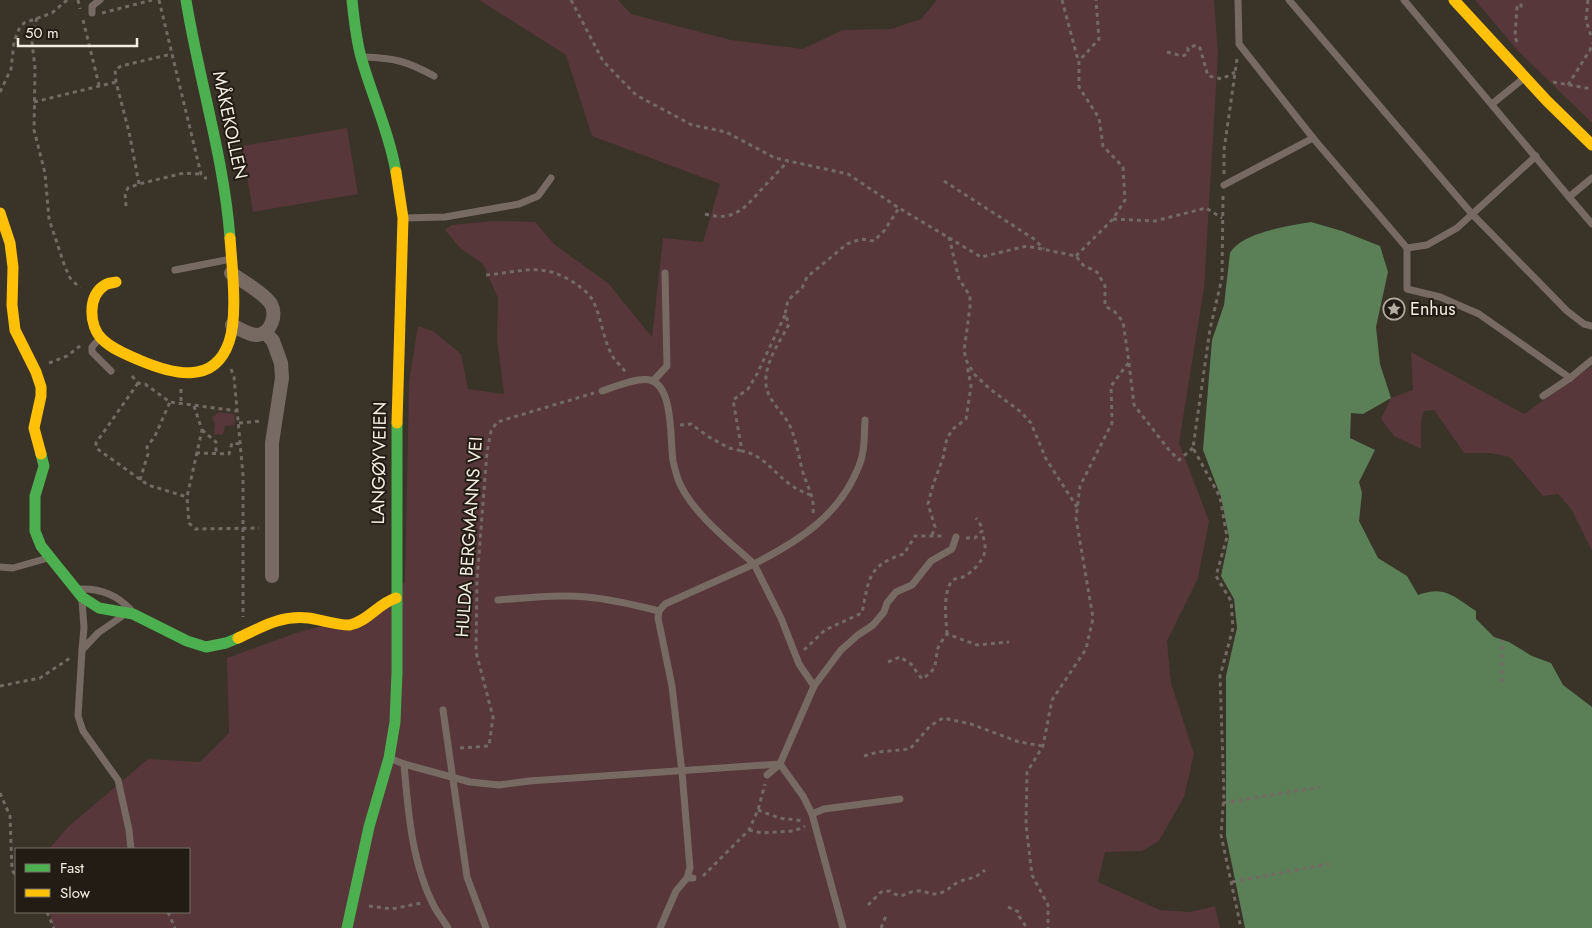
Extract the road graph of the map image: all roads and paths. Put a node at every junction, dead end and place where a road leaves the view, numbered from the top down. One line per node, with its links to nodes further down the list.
1 (67, 0): 18 (path)
2 (100, 0): 16 (lane)
3 (152, 0): 16 (path)
4 (159, 0): 24 (path)
5 (186, 0): 43 (street, MÅKEKOLLEN)
6 (352, 0): 25 (street, LANGØYVEIEN)
7 (571, 0): 41 (path)
8 (1062, 0): 26 (path)
9 (1096, 0): 26 (path)
10 (1238, 0): 21 (lane)
11 (1289, 0): 54 (lane)
12 (1404, 0): 37 (lane)
13 (1454, 0): 29 (street)
14 (1521, 0): 19 (path)
15 (1588, 0): 20 (path)
16 (94, 14)
17 (82, 16): 32 (path)
18 (37, 18): 35 (path); 36 (path)
19 (1515, 36)
20 (1592, 39)
21 (1239, 44): 27 (path); 38 (lane)
22 (1592, 44): 33 (path)
23 (1167, 52): 27 (path)
24 (172, 54): 31 (path); 42 (path)
25 (361, 57): 28 (lane); 55 (street, LANGØYVEIEN)
26 (1079, 61): 57 (path)
27 (1235, 72): 48 (path)
28 (434, 76)
29 (1525, 78): 37 (lane); 39 (street)
30 (1550, 81): 33 (path)
31 (116, 82): 32 (path); 47 (path)
32 (99, 85): 36 (path)
33 (1568, 85): 34 (path)
34 (1592, 89)
35 (0, 92)
36 (34, 102): 68 (path)
37 (1492, 104): 40 (lane)
38 (1313, 138): 48 (lane); 60 (lane)
39 (1592, 145)
40 (1536, 156): 49 (lane); 54 (lane)
41 (788, 161): 51 (path); 53 (path)
42 (201, 174): 43 (path); 47 (path)
43 (223, 176): 63 (street, MÅKEKOLLEN)
44 (551, 178): 55 (lane)
45 (1592, 178): 49 (lane)
46 (944, 181): 61 (path)
47 (139, 184): 50 (path)
48 (1224, 185): 56 (path)
49 (1570, 197): 58 (lane)
50 (126, 206)
51 (899, 208): 59 (path); 69 (path)
52 (0, 213): 79 (street)
53 (705, 214)
54 (1472, 214): 60 (lane); 71 (lane)
55 (403, 218): 114 (street, LANGØYVEIEN)
56 (1222, 218): 57 (path); 94 (path)
57 (1112, 219): 62 (path)
58 (1592, 224)
59 (948, 237): 61 (path); 76 (path)
60 (1407, 248): 80 (lane)
61 (1044, 249): 62 (path)
62 (1076, 256): 77 (path)
63 (231, 266): 64 (lane); 70 (street, MÅKEKOLLEN); 72 (street)
64 (175, 270)
65 (665, 272): 81 (lane)
66 (486, 275): 82 (path)
67 (116, 282): 73 (street)
68 (86, 293)
69 (785, 314): 95 (path); 99 (path)
70 (232, 325): 72 (street); 74 (street, MÅKEKOLLEN)
71 (1592, 326)
72 (265, 332): 88 (street)
73 (99, 334): 74 (street); 78 (lane); 79 (path)
74 (221, 358): 90 (path)
75 (1592, 360): 80 (lane)
76 (967, 362): 101 (path); 107 (path)
77 (1129, 362): 94 (path); 101 (path)
78 (111, 371)
79 (36, 372): 109 (street)
80 (1570, 378): 85 (lane)
81 (653, 381): 82 (lane); 91 (lane)
82 (632, 382): 84 (lane)
83 (138, 383): 98 (path)
84 (602, 391): 130 (path, HULDA BERGMANNS VEI)
85 (1542, 396)
86 (170, 402): 98 (path)
87 (194, 406): 92 (path)
88 (275, 420): 90 (path); 104 (street)
89 (865, 420): 105 (lane)
90 (239, 423): 93 (path)
91 (671, 425): 95 (path); 110 (lane)
92 (202, 430): 96 (path); 97 (path)
93 (241, 444): 97 (path); 103 (path)
94 (1193, 448): 141 (path)
95 (742, 451): 99 (path)
96 (196, 453): 97 (path); 100 (path)
97 (216, 454)
98 (140, 480): 100 (path)
99 (812, 496): 105 (path)
100 (187, 497): 103 (path)
101 (1078, 507): 129 (path)
102 (976, 518): 106 (path)
103 (244, 527): 104 (path); 118 (path)
104 (272, 528): 112 (street)
105 (811, 530): 110 (lane)
106 (982, 531): 108 (path); 119 (path)
107 (932, 535): 108 (path); 124 (path)
108 (956, 537): 127 (lane)
109 (50, 557): 111 (lane); 113 (street)
110 (754, 564): 116 (lane); 124 (lane)
111 (0, 568)
112 (272, 576)
113 (79, 593): 117 (street); 117 (lane); 122 (lane)
114 (396, 598): 117 (street); 132 (street, LANGØYVEIEN)
115 (498, 600): 116 (lane, HULDA BERGMANNS VEI)
116 (659, 611): 135 (lane)
117 (133, 614): 122 (lane)
118 (242, 616)
119 (947, 634): 121 (path); 123 (path)
120 (1502, 640): 125 (path)
121 (1010, 642)
122 (82, 650): 126 (path); 146 (lane)
123 (888, 662)
124 (799, 664): 127 (lane)
125 (1502, 682)
126 (0, 686)
127 (814, 686): 134 (lane)
128 (443, 710): 130 (lane)
129 (1043, 746): 131 (path); 168 (path)
130 (449, 749): 137 (lane)
131 (864, 756)
132 (389, 758): 133 (lane); 155 (street, LANGØYVEIEN)
133 (404, 764): 137 (lane); 152 (lane)
134 (780, 764): 135 (lane); 136 (lane); 143 (lane)
135 (682, 772): 137 (lane); 150 (lane)
136 (767, 775): 142 (path)
137 (452, 777): 163 (lane)
138 (1320, 786): 141 (path)
139 (0, 793): 149 (path)
140 (900, 799): 143 (lane)
141 (1223, 803): 151 (path)
142 (758, 810): 144 (path); 145 (path)
143 (812, 814): 144 (lane)
144 (815, 822): 145 (path); 165 (lane)
145 (750, 830): 150 (path)
146 (131, 848)
147 (1329, 864): 151 (path)
148 (984, 870): 153 (path)
149 (15, 874)
150 (690, 878): 164 (lane)
151 (1232, 882): 169 (path)
152 (432, 900): 155 (path); 162 (lane)
153 (868, 904)
154 (1008, 907): 167 (path)
155 (351, 908): 161 (street, LANGØYVEIEN)
156 (47, 913): 159 (path)
157 (168, 913): 160 (path)
158 (886, 916): 166 (path)
159 (54, 928)
160 (174, 928)
161 (346, 928)
162 (448, 928)
163 (486, 928)
164 (660, 928)
165 (843, 928)
166 (881, 928)
167 (1027, 928)
168 (1048, 928)
169 (1241, 928)

